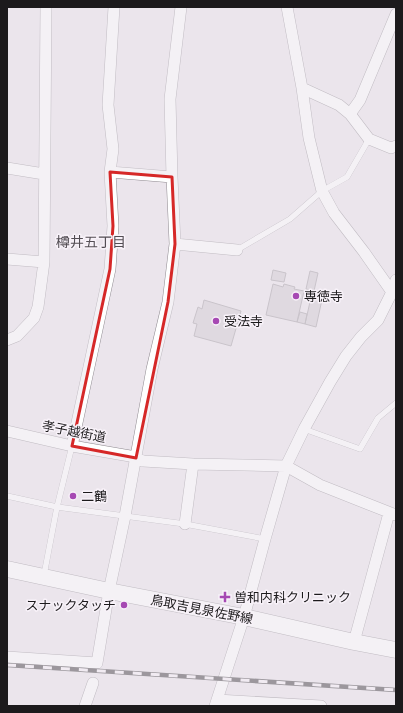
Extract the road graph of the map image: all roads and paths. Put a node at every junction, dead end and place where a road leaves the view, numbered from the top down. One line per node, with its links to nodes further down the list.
1 (46, 7): 14 (street)
2 (114, 7): 13 (street)
3 (181, 7): 15 (street)
4 (287, 7): 8 (street)
5 (392, 7): 6 (street)
6 (396, 9)
7 (396, 14): 9 (street)
8 (302, 88): 9 (street); 16 (street)
9 (350, 114): 10 (street)
10 (369, 139): 11 (street); 16 (lane)
11 (396, 146)
12 (7, 168): 14 (street)
13 (110, 172): 15 (street); 27 (street)
14 (44, 174): 20 (street)
15 (172, 177): 17 (street)
16 (322, 191): 18 (lane); 22 (street)
17 (175, 244): 18 (street); 28 (street)
18 (237, 250)
19 (7, 259): 20 (street)
20 (44, 262): 23 (street)
21 (396, 280): 22 (street)
22 (394, 291): 25 (street)
23 (7, 340)
24 (396, 404): 25 (lane)
25 (304, 429): 30 (street)
26 (7, 431): 27 (street, 孝子越街道)
27 (72, 446): 28 (street, 孝子越街道); 32 (lane)
28 (136, 458): 29 (street, 孝子越街道); 34 (street)
29 (194, 464): 30 (street, 孝子越街道); 35 (street)
30 (286, 466): 33 (street); 36 (street)
31 (7, 496): 32 (lane)
32 (57, 507): 34 (lane); 38 (lane)
33 (393, 514): 41 (street)
34 (125, 516): 35 (lane); 39 (street)
35 (185, 524): 36 (lane)
36 (265, 539): 40 (street)
37 (7, 569): 38 (main road, 鳥取吉見泉佐野線)
38 (44, 577): 39 (main road, 鳥取吉見泉佐野線)
39 (109, 591): 40 (main road, 鳥取吉見泉佐野線); 43 (street)
40 (244, 617): 41 (main road, 鳥取吉見泉佐野線); 45 (street)
41 (354, 642): 42 (main road, 鳥取吉見泉佐野線)
42 (396, 650)
43 (7, 657)
44 (93, 683): 46 (street)
45 (216, 703): 47 (street)
46 (85, 706)
47 (314, 706)

